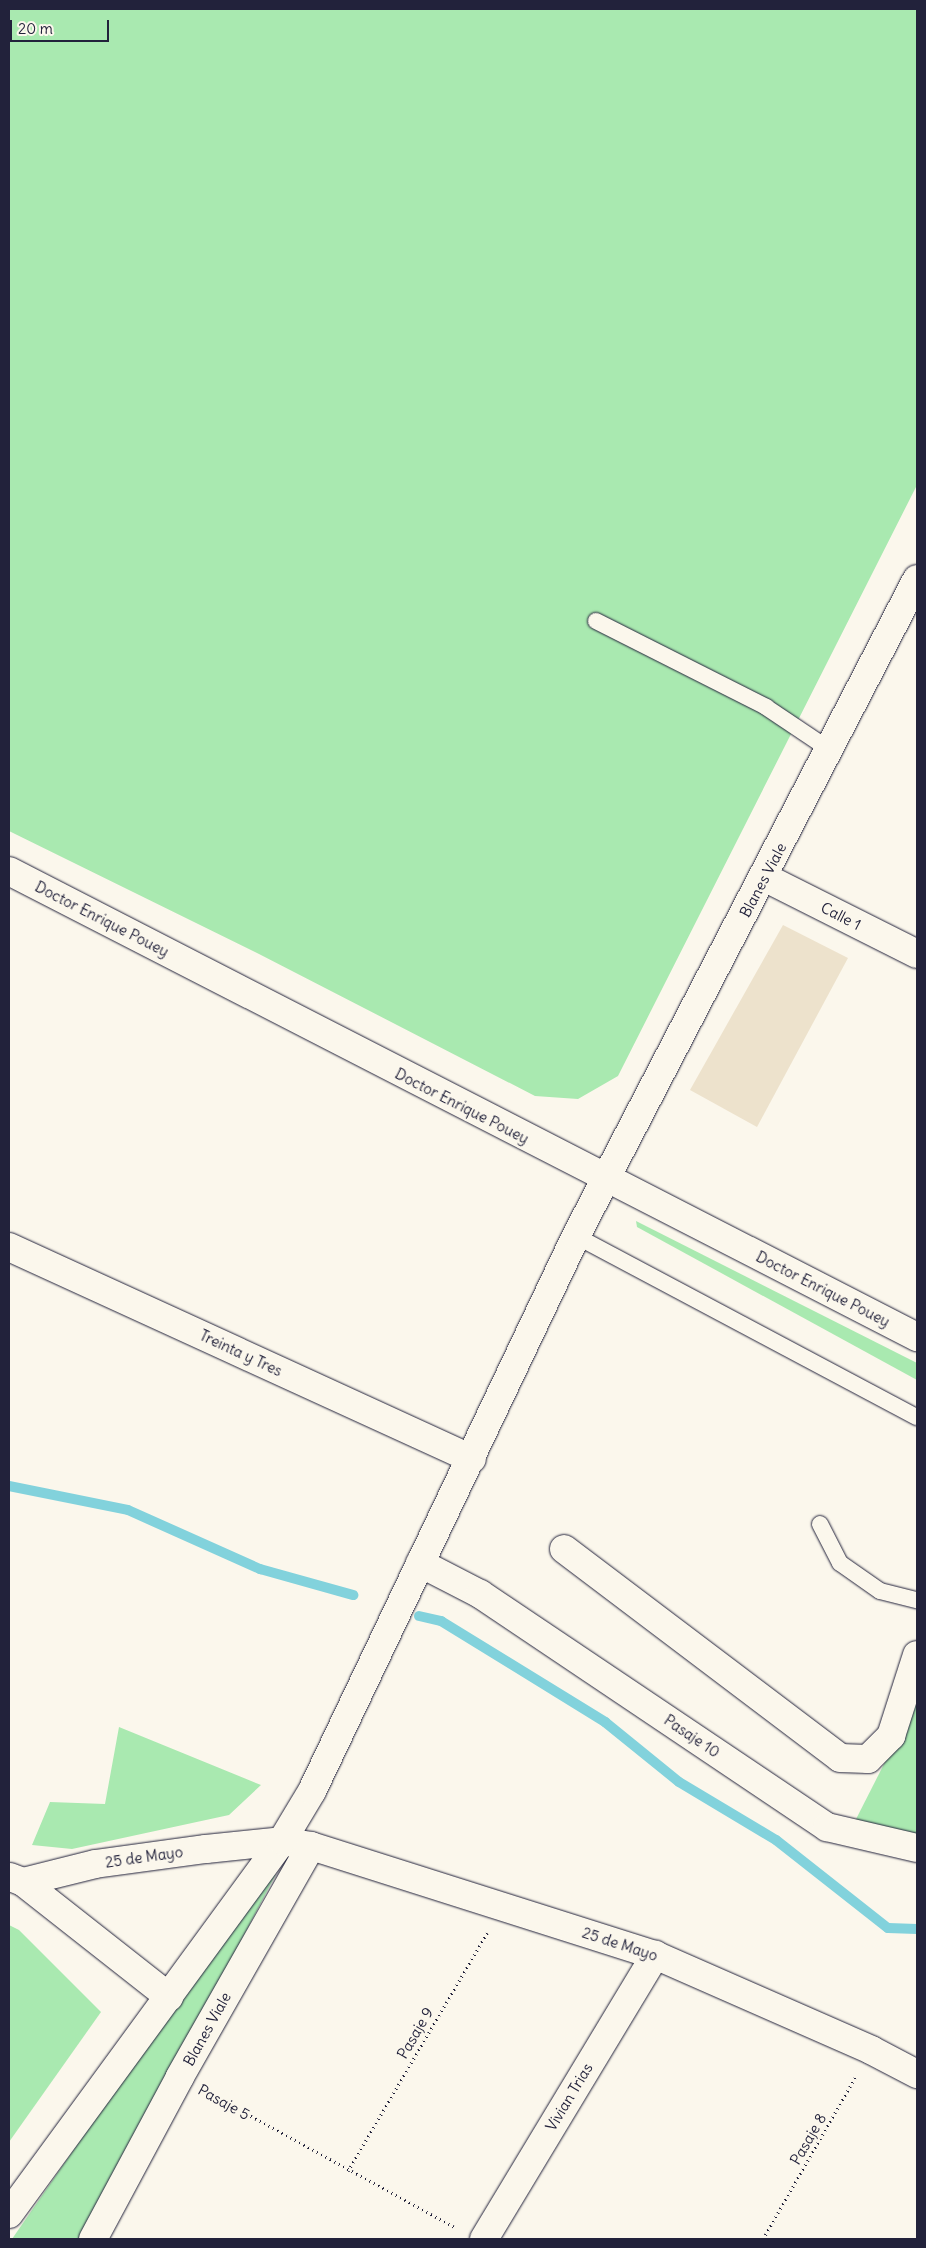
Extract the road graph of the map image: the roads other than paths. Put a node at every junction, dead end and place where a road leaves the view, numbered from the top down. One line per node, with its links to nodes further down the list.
1 (917, 579): 3 (street, Blanes Viale)
2 (596, 621): 3 (lane)
3 (830, 750): 5 (street, Blanes Viale)
4 (9, 871): 7 (street, Doctor Enrique Pouey)
5 (764, 877): 6 (street, Calle 1); 7 (street, Blanes Viale)
6 (917, 954)
7 (606, 1180): 8 (street, Blanes Viale); 10 (street, Doctor Enrique Pouey)
8 (576, 1236): 11 (lane); 12 (street, Blanes Viale)
9 (9, 1247): 12 (street, Treinta y Tres)
10 (917, 1337)
11 (917, 1417)
12 (472, 1459): 15 (street, Blanes Viale)
13 (820, 1524): 18 (lane)
14 (564, 1549): 19 (street)
15 (425, 1551): 16 (street, Blanes Viale); 17 (street, Pasaje 10)
16 (408, 1587): 17 (street, Pasaje 10); 20 (street, Blanes Viale)
17 (480, 1594): 22 (street, Pasaje 10)
18 (917, 1600)
19 (917, 1655)
20 (282, 1841): 21 (street); 23 (street, 25 de Mayo); 25 (street, Blanes Viale)
21 (310, 1846): 24 (street, 25 de Mayo); 29 (street, Blanes Viale)
22 (917, 1848)
23 (16, 1879): 25 (street)
24 (655, 1955): 26 (street, 25 de Mayo); 28 (street, Vivian Trias)
25 (169, 1997): 27 (street, Blanes Viale)
26 (917, 2074)
27 (9, 2214)
28 (471, 2235)
29 (93, 2239)

